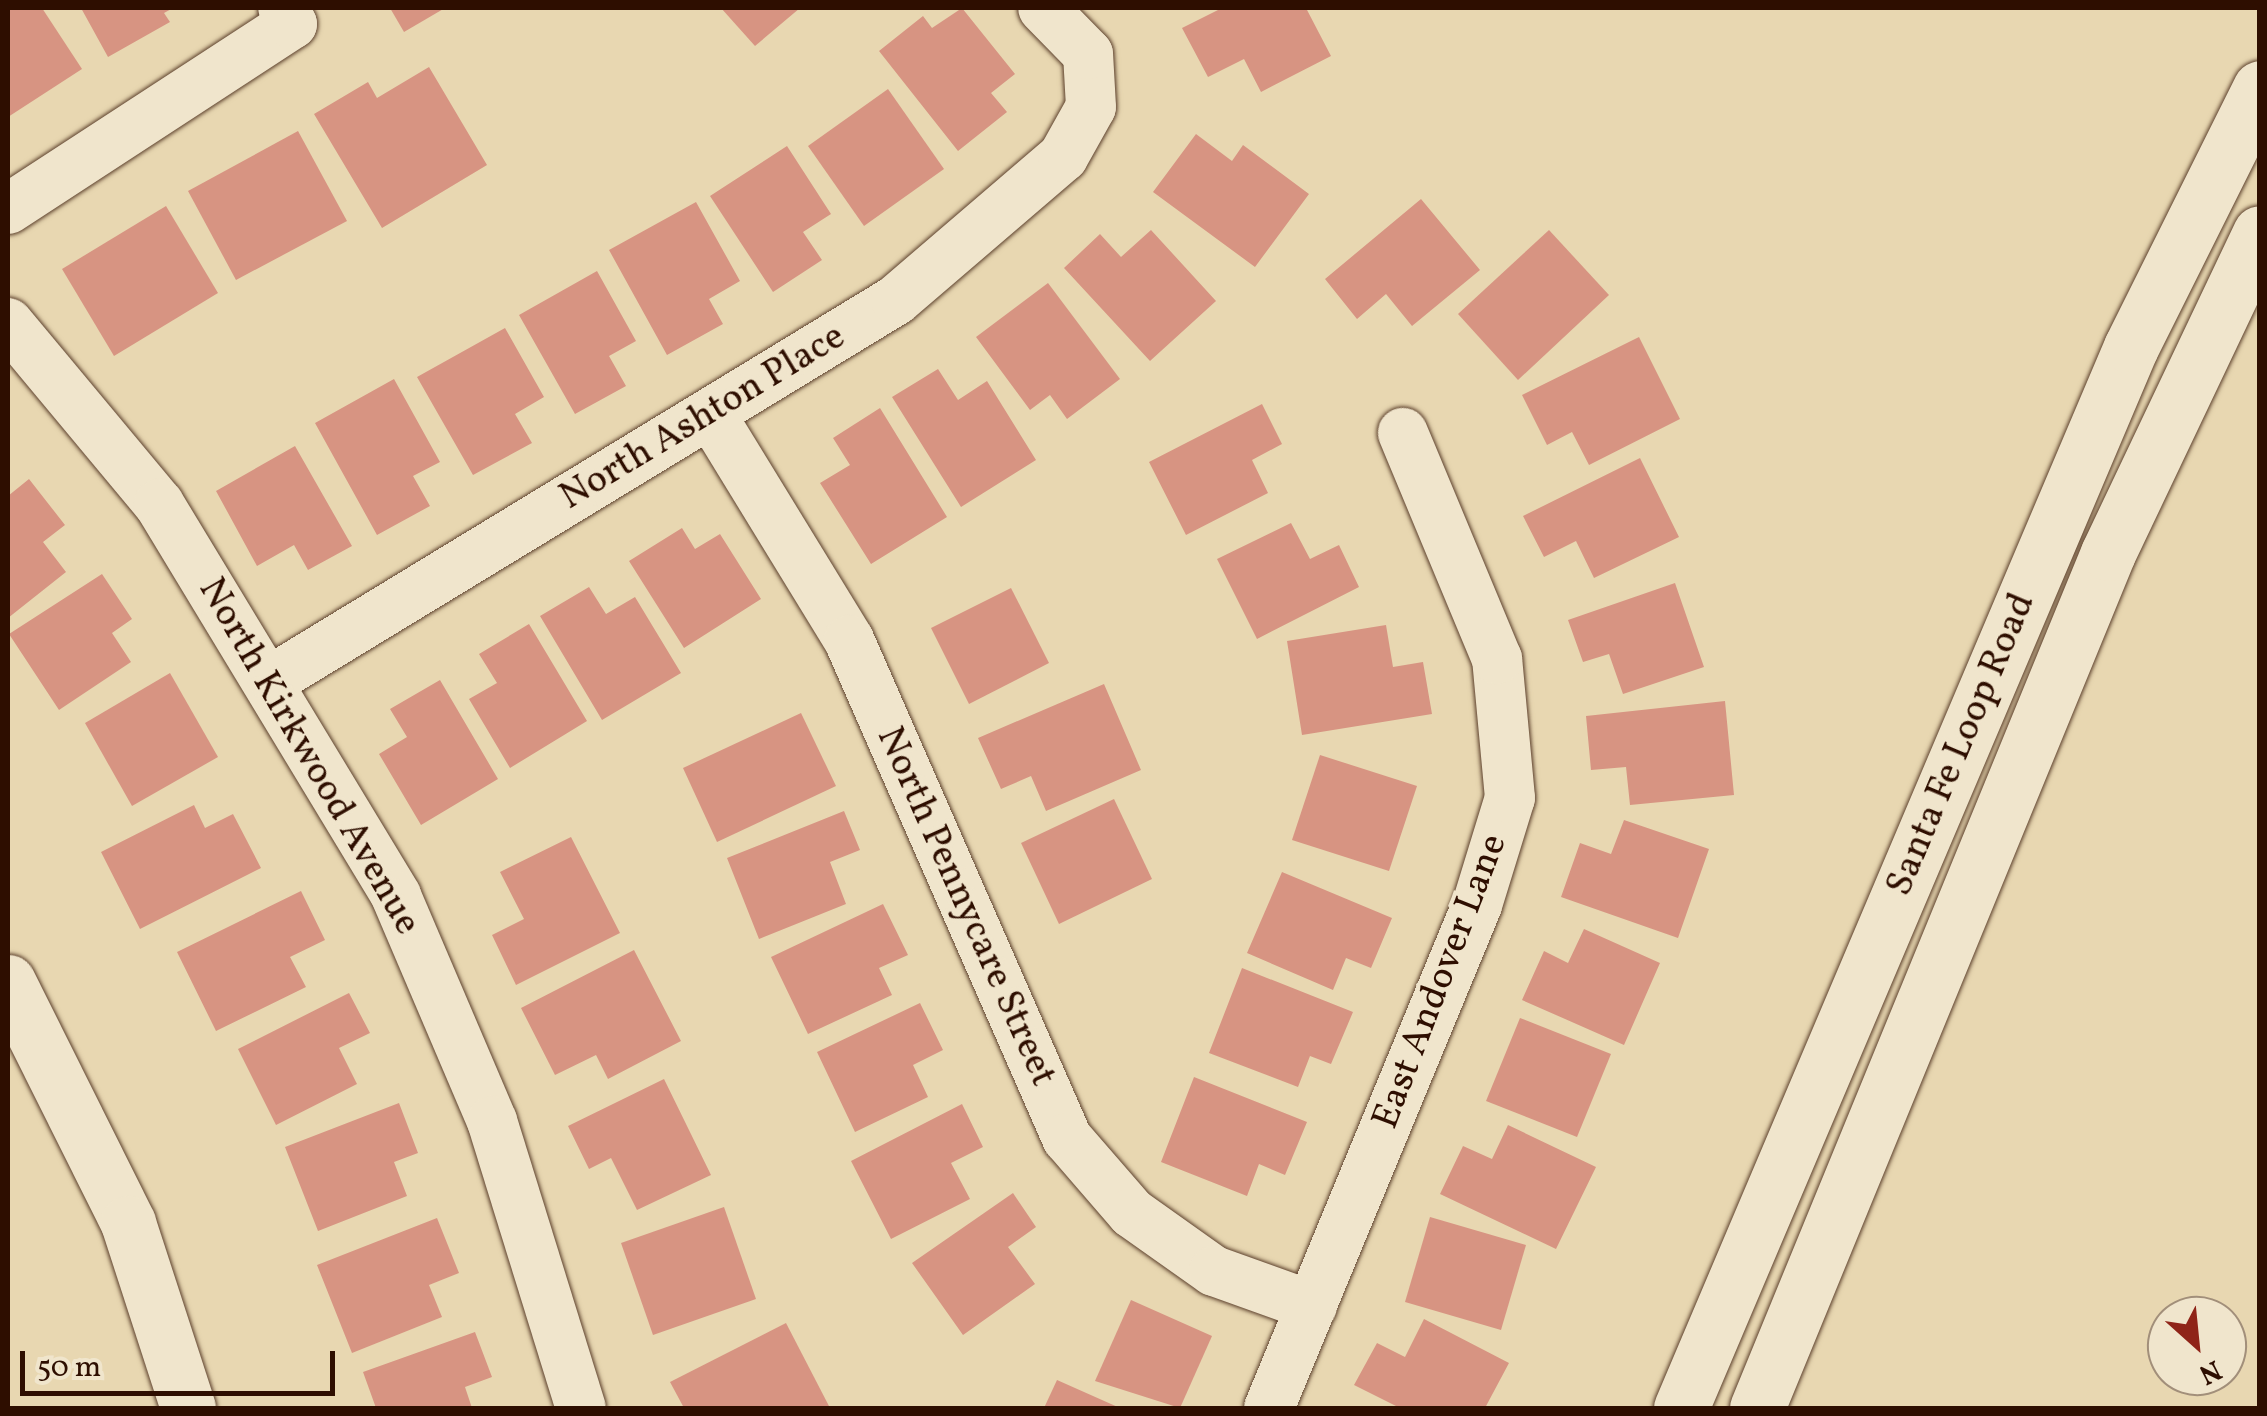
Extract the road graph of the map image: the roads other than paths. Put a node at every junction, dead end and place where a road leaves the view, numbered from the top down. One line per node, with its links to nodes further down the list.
1 (283, 8): 4 (street)
2 (1043, 8): 7 (street, North Ashton Place)
3 (2260, 88): 15 (main road, Santa Fe Loop Road)
4 (8, 209)
5 (2260, 233): 16 (main road, Santa Fe Loop Road)
6 (8, 323): 9 (street, North Kirkwood Avenue)
7 (711, 414): 9 (street, North Ashton Place); 11 (street, North Pennycare Street)
8 (1403, 434): 11 (street, East Andover Lane)
9 (273, 679): 13 (street, North Kirkwood Avenue)
10 (8, 982): 12 (main road)
11 (1312, 1306): 14 (street, East Andover Lane)
12 (188, 1408)
13 (582, 1408)
14 (1269, 1408)
15 (1681, 1408)
16 (1757, 1408)

